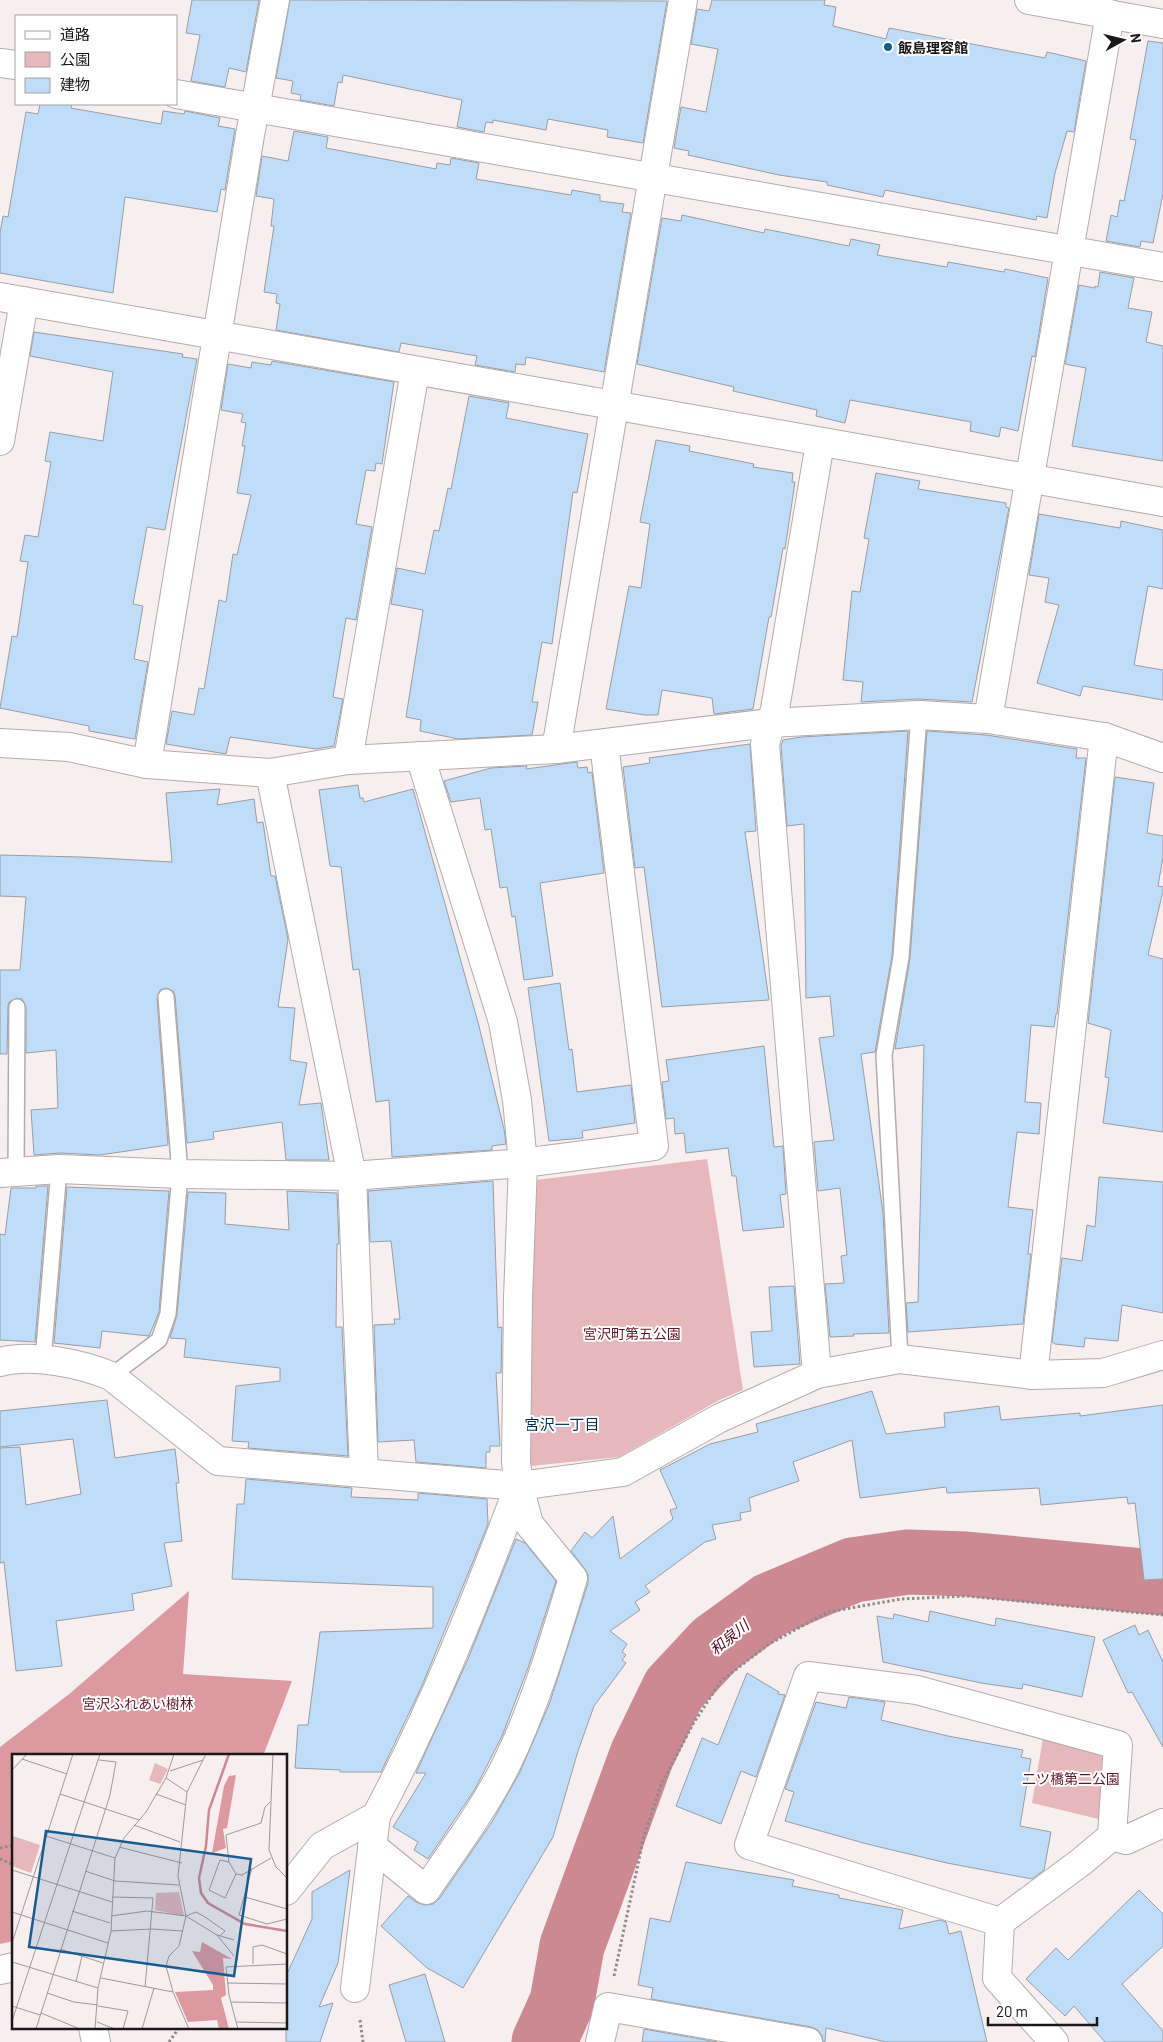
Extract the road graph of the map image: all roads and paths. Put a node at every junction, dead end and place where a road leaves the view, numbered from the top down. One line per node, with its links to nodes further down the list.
1 (275, 0): 9 (street)
2 (683, 0): 10 (street)
3 (1029, 0): 4 (street)
4 (1110, 14): 5 (street); 11 (street)
5 (1163, 24)
6 (0, 63): 7 (street)
7 (15, 66)
8 (178, 94): 9 (street)
9 (255, 108): 10 (street); 14 (street)
10 (654, 178): 11 (street); 16 (street)
11 (1069, 251): 12 (street); 19 (street)
12 (1163, 267)
13 (12, 299): 14 (street); 17 (street)
14 (217, 335): 15 (street); 31 (street)
15 (415, 371): 16 (street); 30 (street)
16 (614, 406): 18 (street); 27 (street)
17 (0, 441)
18 (820, 443): 19 (street); 23 (street)
19 (1029, 479): 20 (street); 22 (street)
20 (1163, 502)
21 (919, 716): 22 (street); 23 (street); 41 (lane)
22 (988, 719): 24 (street)
23 (770, 723): 26 (street); 44 (street)
24 (1104, 737): 29 (street); 45 (street)
25 (0, 743): 31 (street)
26 (604, 744): 27 (street); 35 (street)
27 (556, 749): 28 (street)
28 (420, 756): 30 (street); 35 (street)
29 (1163, 758)
30 (348, 760): 32 (street)
31 (147, 764): 32 (street)
32 (270, 773): 39 (street)
33 (166, 998): 38 (lane)
34 (17, 1007): 37 (lane)
35 (523, 1163): 39 (street); 48 (street)
36 (59, 1169): 37 (street); 38 (street); 42 (lane)
37 (8, 1172)
38 (180, 1174): 39 (street); 46 (lane)
39 (352, 1176): 47 (street)
40 (1163, 1355): 45 (street)
41 (900, 1359): 44 (street); 45 (street)
42 (43, 1360): 43 (street); 46 (street)
43 (0, 1362)
44 (817, 1374): 48 (street)
45 (1033, 1375)
46 (111, 1376): 47 (street)
47 (364, 1472): 48 (street)
48 (519, 1486): 49 (street); 52 (street)
49 (376, 1816): 52 (street); 55 (street)
50 (1163, 1823): 51 (street)
51 (1112, 1836): 56 (street); 56 (street)
52 (372, 1846): 57 (street)
53 (0, 1859): 54 (path)
54 (12, 1864)
55 (288, 1888)
56 (1000, 1922): 62 (street)
57 (355, 1988)
58 (178, 2030): 60 (path)
59 (792, 2040): 61 (street)
60 (169, 2042)
61 (600, 2042)
62 (1054, 2042)

